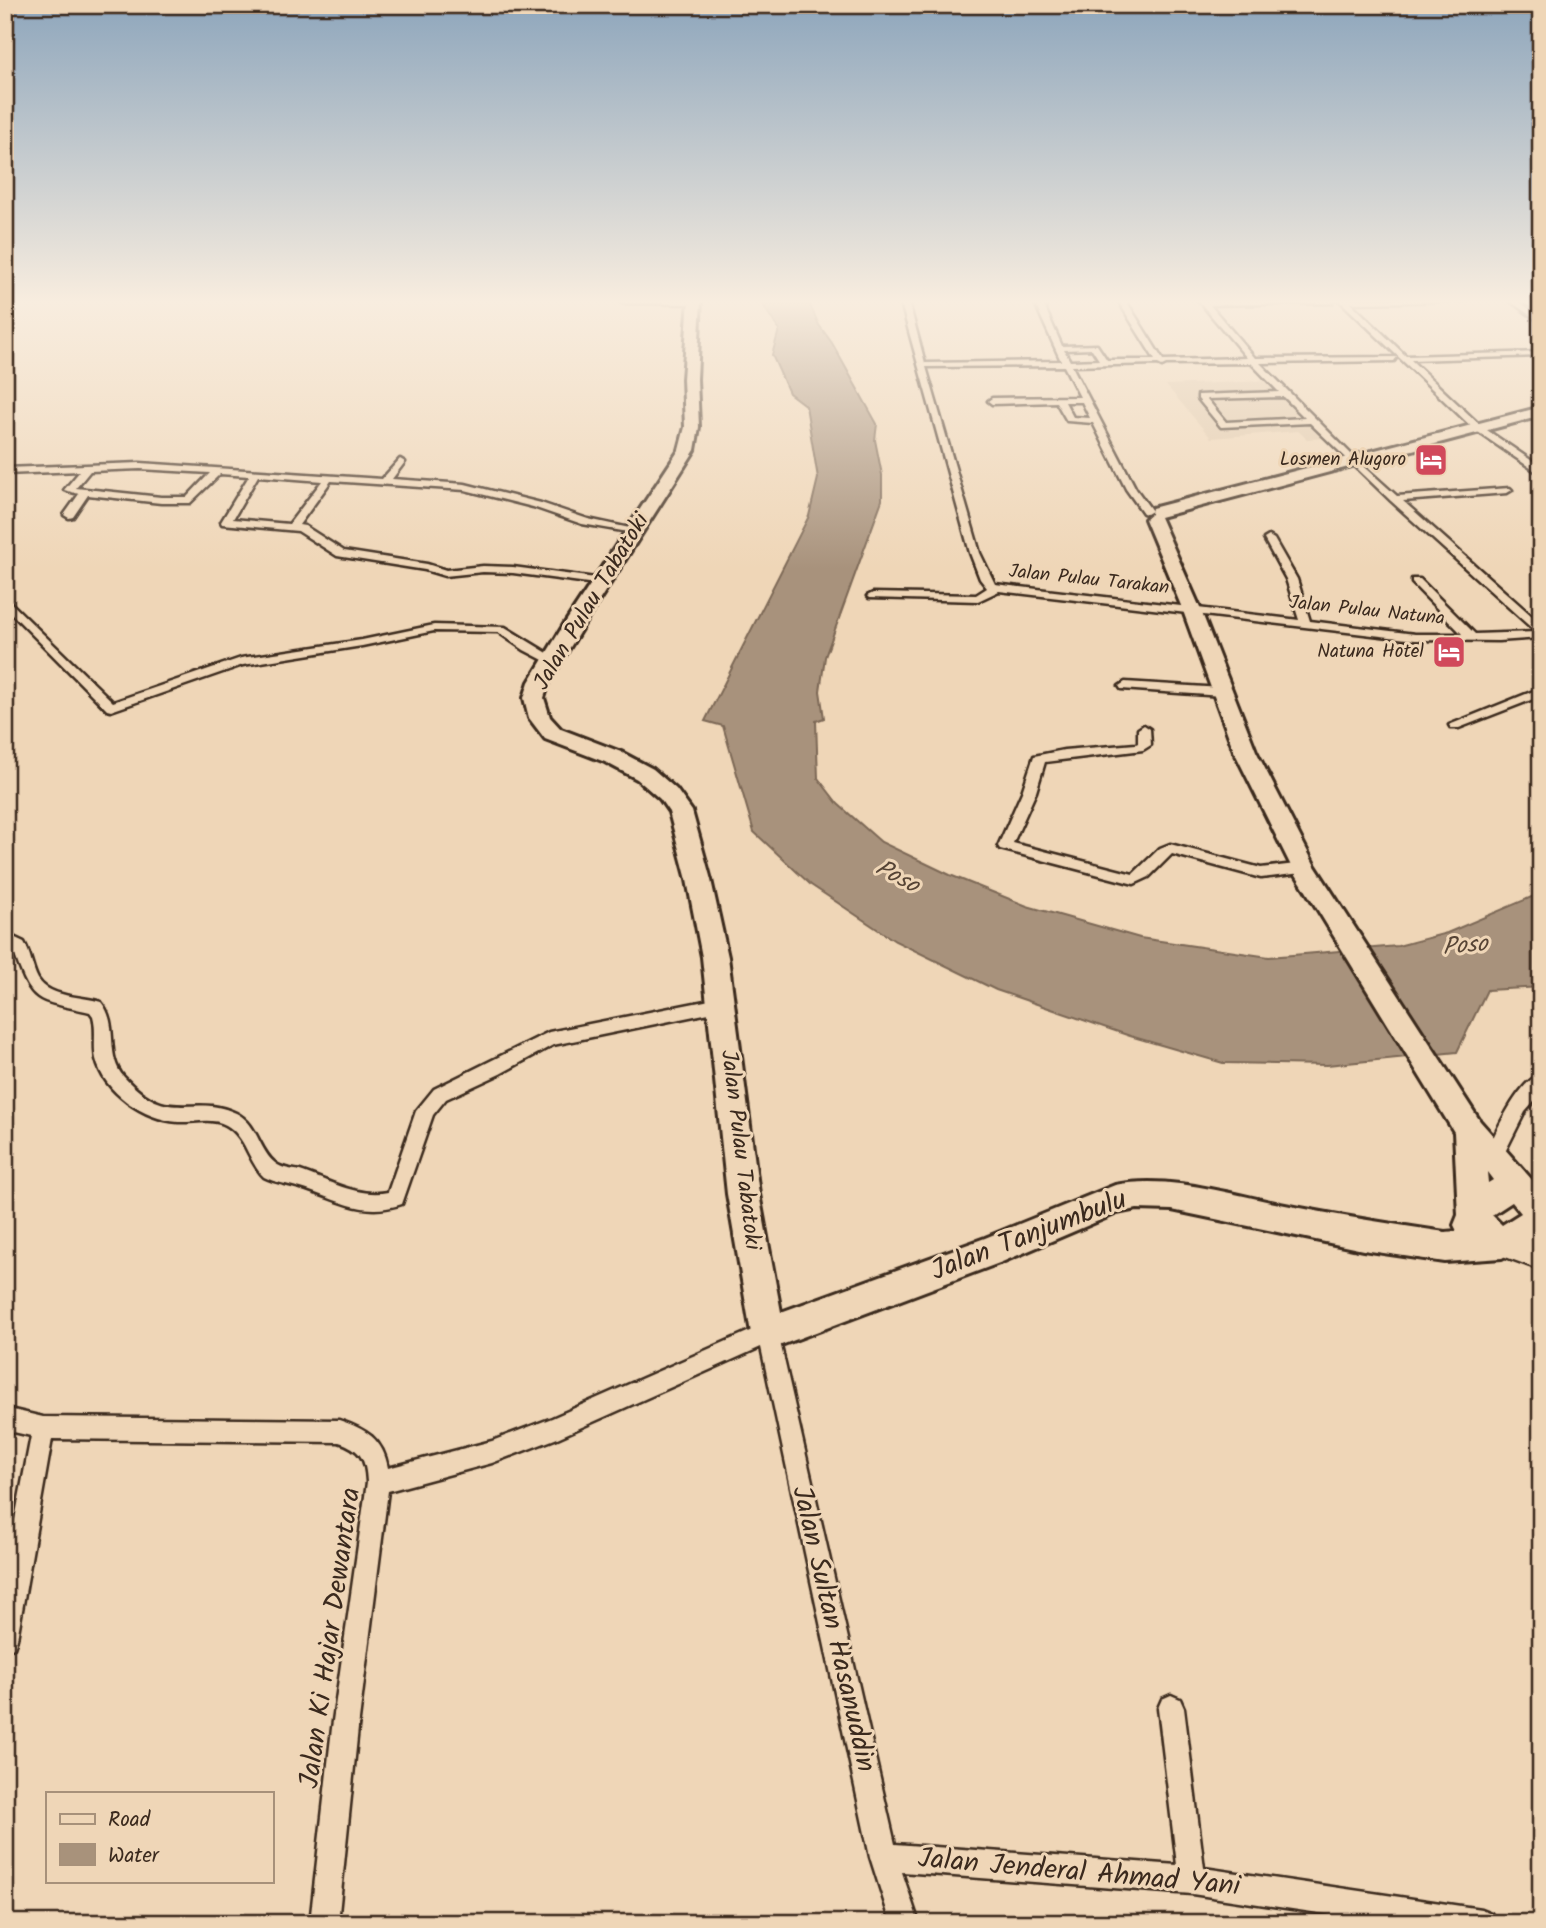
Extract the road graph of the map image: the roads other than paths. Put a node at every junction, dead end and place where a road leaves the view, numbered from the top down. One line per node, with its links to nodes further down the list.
1 (692, 389): 33 (highway, Jalan Pulau Tabatoki)
2 (928, 389): 37 (street, Jalan Pulau Tarakan)
3 (1079, 389): 9 (street)
4 (1281, 389): 7 (street, Jalan Pulau Natuna)
5 (1424, 389): 11 (street)
6 (1438, 389): 12 (street)
7 (1286, 394): 16 (street, Jalan Pulau Natuna); 16 (street)
8 (1059, 399): 9 (street); 10 (street); 15 (street)
9 (1084, 399): 15 (street)
10 (992, 401)
11 (1440, 405): 12 (street); 14 (street)
12 (1455, 406): 17 (street)
13 (1541, 411): 17 (highway)
14 (1448, 414)
15 (1096, 421): 30 (street)
16 (1312, 421): 19 (street, Jalan Pulau Natuna)
17 (1466, 427): 19 (highway); 23 (street)
18 (400, 462): 26 (street)
19 (1354, 462): 29 (street, Jalan Pulau Natuna); 30 (highway)
20 (89, 466): 21 (street); 22 (street); 28 (street)
21 (219, 470): 24 (street); 28 (street)
22 (5, 471)
23 (1541, 472)
24 (255, 474): 25 (street); 32 (street)
25 (327, 480): 26 (street); 32 (street)
26 (384, 483): 33 (street)
27 (1507, 490): 29 (street)
28 (85, 493): 31 (street)
29 (1394, 499): 42 (street, Jalan Pulau Natuna)
30 (1153, 514): 40 (highway)
31 (69, 515)
32 (292, 527): 36 (street)
33 (634, 530): 36 (highway, Jalan Pulau Tabatoki)
34 (1269, 539): 41 (street)
35 (1416, 581): 43 (street)
36 (603, 582): 44 (highway, Jalan Pulau Tabatoki)
37 (996, 588): 38 (street); 40 (street, Jalan Pulau Tarakan)
38 (873, 596)
39 (5, 600): 44 (street)
40 (1191, 608): 41 (street, Jalan Pulau Natuna); 46 (highway)
41 (1305, 623): 43 (street, Jalan Pulau Natuna)
42 (1541, 632): 43 (street, Jalan Pulau Natuna)
43 (1472, 638)
44 (553, 660): 52 (highway, Jalan Pulau Tabatoki)
45 (1125, 686): 46 (street)
46 (1222, 692): 50 (highway)
47 (1541, 692): 48 (street)
48 (1455, 725)
49 (1144, 729): 50 (street)
50 (1307, 873): 54 (highway)
51 (5, 939): 52 (street)
52 (720, 1002): 62 (highway, Jalan Pulau Tabatoki)
53 (1541, 1081): 55 (street)
54 (1469, 1130): 55 (highway); 57 (highway)
55 (1493, 1158): 56 (highway)
56 (1514, 1183): 57 (highway); 58 (highway)
57 (1474, 1215): 59 (highway); 60 (highway)
58 (1541, 1215): 59 (highway)
59 (1502, 1243): 60 (highway); 61 (main road)
60 (1462, 1247): 62 (highway, Jalan Tanjumbulu)
61 (1541, 1257)
62 (768, 1333): 65 (street, Jalan Ki Hajar Dewantara); 68 (street, Jalan Sultan Hasanuddin)
63 (5, 1419): 64 (street)
64 (43, 1428): 65 (street); 66 (street)
65 (378, 1482): 70 (street, Jalan Ki Hajar Dewantara)
66 (5, 1639)
67 (1171, 1708): 69 (street)
68 (884, 1857): 69 (street, Jalan Jenderal Ahmad Yani); 71 (street, Jalan Sultan Hasanuddin)
69 (1192, 1880): 72 (street, Jalan Jenderal Ahmad Yani)
70 (324, 1923)
71 (905, 1923)
72 (1481, 1923)

